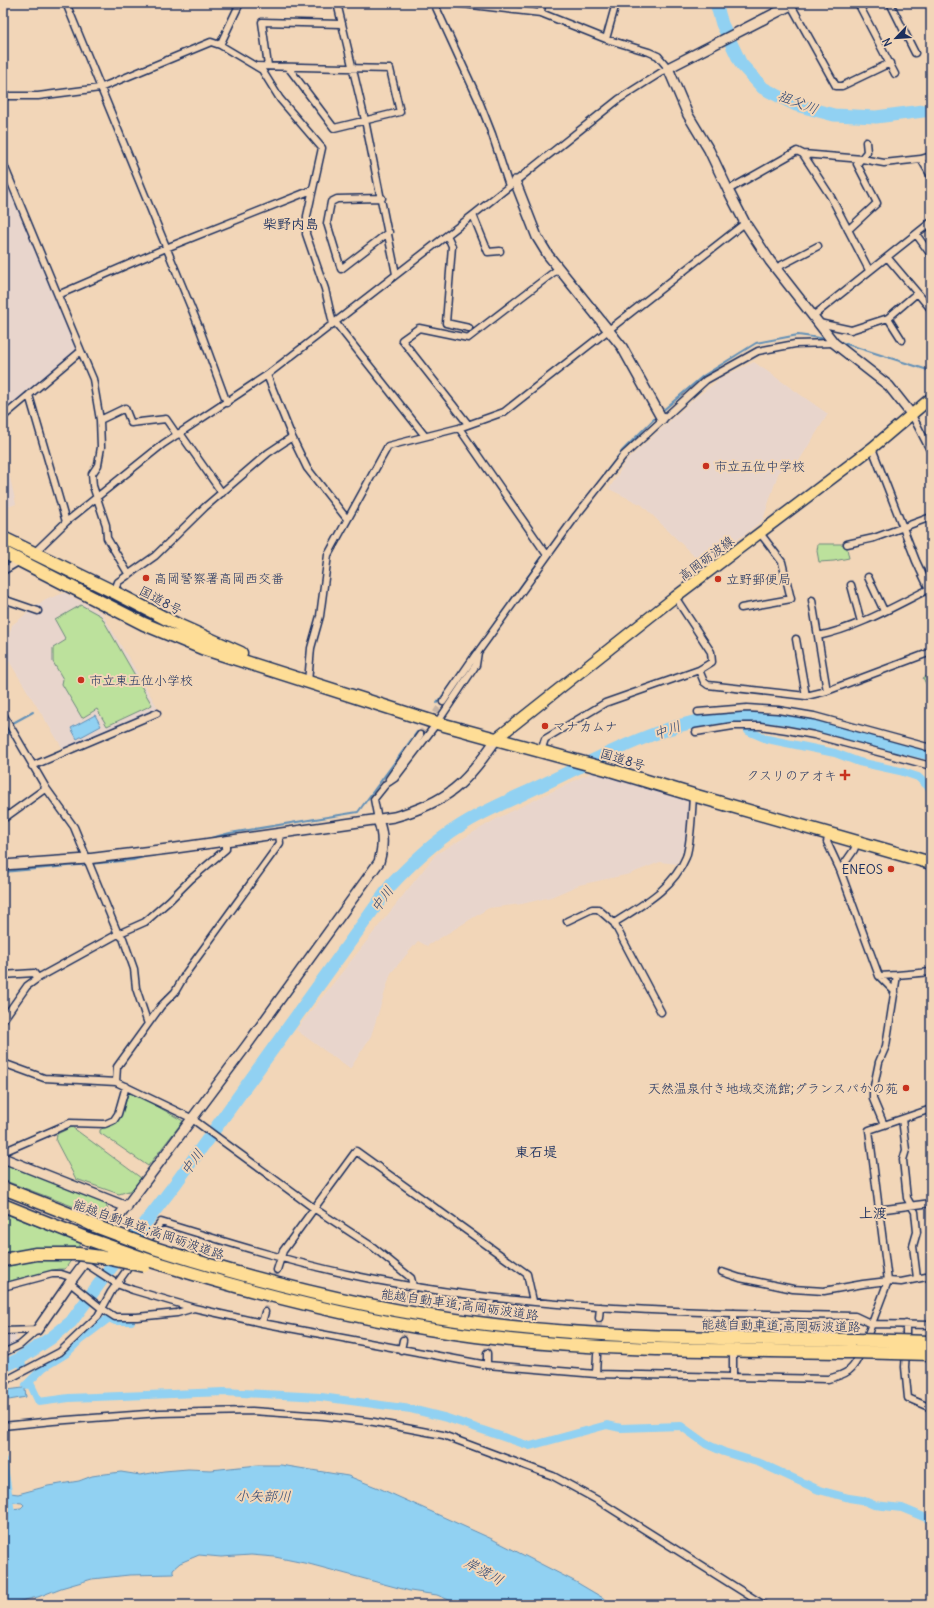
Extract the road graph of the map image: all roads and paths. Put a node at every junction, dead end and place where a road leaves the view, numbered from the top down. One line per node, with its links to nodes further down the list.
1 (66, 3): 23 (street)
2 (240, 3): 14 (street)
3 (336, 3): 12 (street)
4 (434, 3): 33 (street)
5 (454, 3): 11 (street)
6 (542, 3): 11 (street)
7 (616, 3): 13 (street)
8 (858, 3): 16 (street)
9 (890, 3): 15 (street)
10 (793, 4): 16 (street); 21 (street)
11 (541, 13): 13 (street)
12 (342, 24): 18 (street); 20 (street)
13 (606, 39): 21 (street)
14 (220, 46): 17 (street); 23 (street)
15 (915, 53)
16 (890, 63): 22 (street)
17 (254, 66): 18 (street); 34 (street)
18 (268, 66): 19 (street)
19 (288, 67): 20 (street); 25 (street)
20 (352, 68): 25 (street); 25 (street)
21 (668, 68): 33 (street); 35 (street)
22 (895, 74)
23 (100, 88): 24 (street); 45 (street)
24 (3, 96)
25 (365, 120): 36 (street)
26 (866, 142): 29 (street)
27 (803, 154): 29 (street); 35 (street); 40 (street)
28 (931, 156): 30 (street)
29 (862, 159): 30 (street); 40 (street)
30 (920, 160): 32 (street)
31 (3, 163): 54 (street)
32 (931, 176)
33 (512, 184): 37 (street); 60 (street)
34 (312, 190): 45 (street); 58 (street)
35 (728, 190): 39 (street)
36 (382, 198): 41 (street); 41 (street)
37 (473, 215): 43 (street); 46 (street)
38 (931, 222): 42 (street)
39 (745, 223): 49 (street); 60 (street)
40 (848, 230): 50 (street)
41 (388, 232): 52 (street)
42 (916, 234): 47 (street); 48 (street)
43 (447, 235): 52 (street); 59 (street)
44 (818, 246): 49 (street)
45 (166, 248): 54 (street); 67 (street)
46 (500, 251)
47 (931, 255)
48 (887, 257): 50 (street); 53 (street)
49 (776, 268): 57 (street)
50 (869, 270): 57 (street)
51 (554, 272): 72 (street)
52 (396, 274): 58 (street)
53 (917, 293): 55 (street); 56 (street)
54 (58, 295): 63 (street)
55 (930, 308)
56 (888, 318): 57 (street); 61 (street)
57 (816, 320): 62 (street)
58 (334, 323): 64 (street); 75 (street)
59 (468, 328)
60 (609, 330): 70 (street); 72 (street)
61 (902, 340)
62 (834, 343): 68 (street); 70 (street)
63 (81, 351): 65 (street); 71 (street)
64 (267, 375): 67 (street); 76 (street)
65 (29, 395): 69 (street); 83 (street)
66 (931, 398): 68 (main road, 高岡砺波線)
67 (227, 403): 74 (street)
68 (912, 415): 77 (main road, 高岡砺波線); 78 (street)
69 (4, 416)
70 (662, 419): 90 (street)
71 (100, 420): 74 (street); 80 (street)
72 (468, 424): 73 (street)
73 (459, 428): 75 (street); 90 (street)
74 (179, 434): 79 (street); 80 (street)
75 (425, 436): 82 (street)
76 (292, 437): 79 (street); 82 (street)
77 (872, 448): 84 (street); 85 (main road, 高岡砺波線)
78 (931, 452)
79 (222, 493): 93 (street)
80 (97, 497): 83 (street); 93 (street)
81 (931, 517): 84 (street)
82 (347, 519): 110 (street)
83 (66, 522): 89 (street)
84 (904, 528): 87 (street); 96 (street)
85 (760, 533): 98 (main road, 高岡砺波線); 101 (street)
86 (3, 538): 89 (highway, 国道8号)
87 (847, 544)
88 (3, 552): 91 (highway, 国道8号)
89 (35, 552): 91 (street); 97 (highway, 国道8号)
90 (547, 555): 107 (street)
91 (21, 561): 92 (street); 110 (highway, 国道8号)
92 (3, 571)
93 (129, 575): 97 (street)
94 (868, 577): 103 (street)
95 (851, 585): 104 (street)
96 (930, 591): 103 (street)
97 (114, 592): 110 (highway, 国道8号)
98 (676, 597): 109 (street); 120 (main road, 高岡砺波線)
99 (3, 599): 102 (street)
100 (812, 600): 105 (street)
101 (741, 608)
102 (38, 611)
103 (884, 611): 104 (street)
104 (861, 622): 105 (street)
105 (818, 636): 111 (street)
106 (796, 639): 112 (street)
107 (478, 652): 113 (street); 117 (street)
108 (931, 652): 111 (street)
109 (699, 670): 112 (street); 122 (street)
110 (308, 682): 117 (highway, 国道8号)
111 (827, 691): 112 (street)
112 (806, 696)
113 (443, 702)
114 (698, 712): 121 (street)
115 (157, 713): 123 (street)
116 (3, 714): 123 (street)
117 (436, 723): 120 (highway, 国道8号); 125 (street)
118 (696, 732): 124 (street)
119 (420, 735): 125 (street)
120 (497, 738): 122 (highway, 国道8号); 129 (street)
121 (931, 748)
122 (541, 751): 127 (highway, 国道8号)
123 (32, 766): 126 (street)
124 (931, 766)
125 (386, 784): 129 (street)
126 (46, 788): 128 (street); 134 (street)
127 (693, 795): 131 (highway, 国道8号); 139 (street)
128 (3, 819)
129 (378, 820): 130 (street); 154 (street)
130 (278, 834): 132 (street); 149 (street)
131 (829, 834): 133 (highway, 国道8号); 137 (street)
132 (226, 841): 134 (street); 140 (street)
133 (856, 842): 135 (highway, 国道8号); 137 (street)
134 (87, 859): 136 (street); 140 (street)
135 (931, 863)
136 (3, 865)
137 (840, 870): 144 (street)
138 (567, 920): 139 (street)
139 (614, 923): 147 (street)
140 (118, 934): 145 (street); 149 (street)
141 (931, 972): 143 (street)
142 (3, 975): 145 (street)
143 (897, 975): 144 (street); 146 (street)
144 (879, 976): 146 (street)
145 (38, 978): 148 (street)
146 (894, 992): 156 (street)
147 (662, 1012)
148 (3, 1020)
149 (148, 1024): 151 (street)
150 (3, 1063): 151 (street)
151 (116, 1082): 152 (street)
152 (126, 1086): 154 (street); 157 (street)
153 (931, 1109): 155 (street)
154 (191, 1118): 164 (street); 165 (street)
155 (902, 1119): 156 (street); 163 (street)
156 (884, 1125): 166 (street)
157 (3, 1152)
158 (3, 1158): 164 (street)
159 (3, 1188): 167 (highway)
160 (3, 1192): 167 (highway, 能越自動車道;高岡砺波道路)
161 (931, 1203): 163 (street)
162 (3, 1205): 171 (highway, bridge)
163 (912, 1206): 166 (street); 175 (street)
164 (127, 1207): 168 (street)
165 (315, 1209): 169 (street); 179 (street); 183 (street)
166 (878, 1210): 177 (street)
167 (96, 1226): 199 (highway, 能越自動車道;高岡砺波道路, bridge)
168 (81, 1258): 170 (highway); 171 (highway, bridge); 176 (street); 178 (street)
169 (280, 1258): 172 (street); 178 (street); 179 (street)
170 (3, 1260)
171 (146, 1263): 203 (highway, 能越自動車道;高岡砺波道路, bridge)
172 (277, 1270)
173 (722, 1272): 177 (street)
174 (931, 1276): 175 (street)
175 (917, 1278): 177 (street)
176 (71, 1281): 180 (street); 184 (street); 195 (street)
177 (888, 1281): 192 (street)
178 (116, 1283): 184 (street); 186 (street)
179 (413, 1286): 181 (street); 182 (street)
180 (3, 1287)
181 (411, 1297)
182 (491, 1298): 183 (street); 187 (street)
183 (533, 1301): 185 (street)
184 (99, 1306): 186 (street); 209 (street)
185 (600, 1307): 189 (street); 190 (street)
186 (194, 1308): 191 (street)
187 (490, 1309)
188 (265, 1312): 191 (street)
189 (734, 1313): 192 (street); 197 (street)
190 (600, 1318)
191 (262, 1323): 200 (street)
192 (872, 1324): 193 (street); 208 (street)
193 (906, 1324): 194 (street); 210 (street)
194 (931, 1325)
195 (37, 1330): 196 (street); 201 (street)
196 (3, 1331)
197 (734, 1331)
198 (403, 1340): 200 (street)
199 (931, 1342)
200 (401, 1350): 206 (street)
201 (3, 1353)
202 (487, 1353): 206 (street)
203 (931, 1354)
204 (597, 1355): 207 (street)
205 (733, 1357): 208 (street)
206 (487, 1365): 207 (street)
207 (596, 1374): 208 (street)
208 (733, 1376)
209 (3, 1382)
210 (931, 1408)
211 (3, 1426): 212 (street)
212 (764, 1605)

